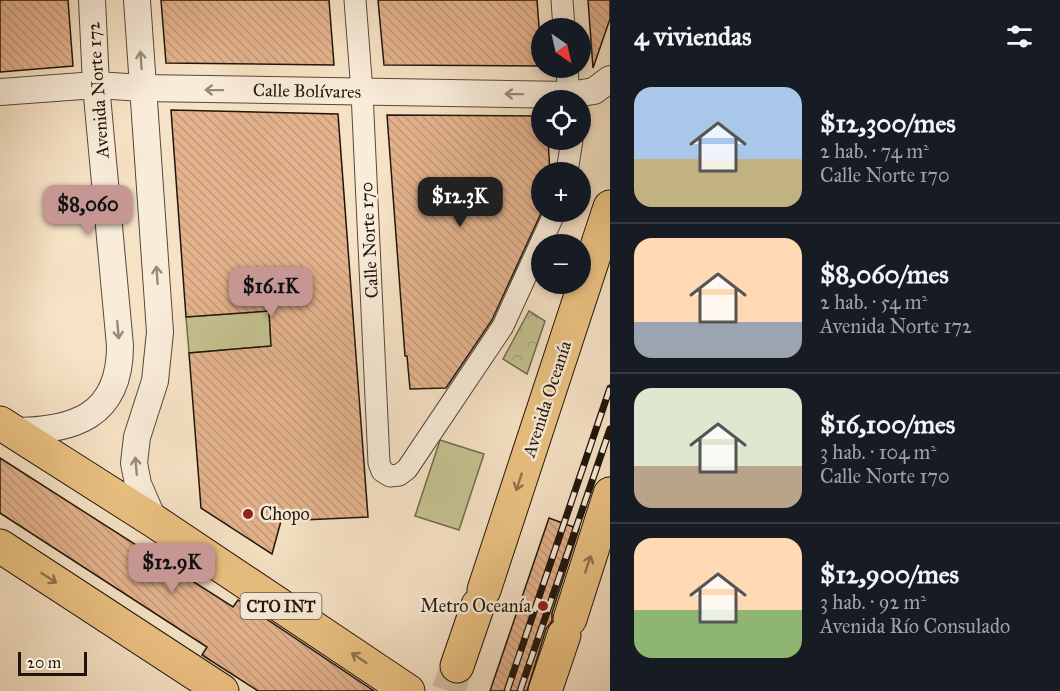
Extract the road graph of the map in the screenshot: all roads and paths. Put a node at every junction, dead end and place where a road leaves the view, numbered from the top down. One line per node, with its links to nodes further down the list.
1 (92, 0): 7 (street, Avenida Norte 172)
2 (137, 0): 8 (street, one-way to 2)
3 (355, 0): 10 (street, Calle Norte 170)
4 (562, 0): 5 (street)
5 (563, 18)
6 (610, 79): 11 (street, Calle Bolívares)
7 (96, 86): 8 (street, Calle Bolívares); 9 (street, Calle Bolívares); 15 (street, Avenida Norte 172, one-way to 15)
8 (143, 88): 10 (street, Calle Bolívares, one-way to 8); 17 (street, one-way to 8)
9 (0, 92)
10 (362, 92): 12 (street, Calle Bolívares, one-way to 10); 14 (street, Calle Norte 170)
11 (591, 92)
12 (531, 97)
13 (610, 207): 19 (highway, Avenida Oceanía, one-way to 19)
14 (550, 222)
15 (7, 427): 17 (highway, CTO INT)
16 (610, 494): 23 (highway, one-way to 16)
17 (154, 521): 22 (highway, CTO INT, one-way to 17)
18 (0, 546): 20 (highway, one-way to 20)
19 (457, 666)
20 (194, 680): 21 (highway)
21 (222, 691)
22 (408, 691)
23 (545, 691)

